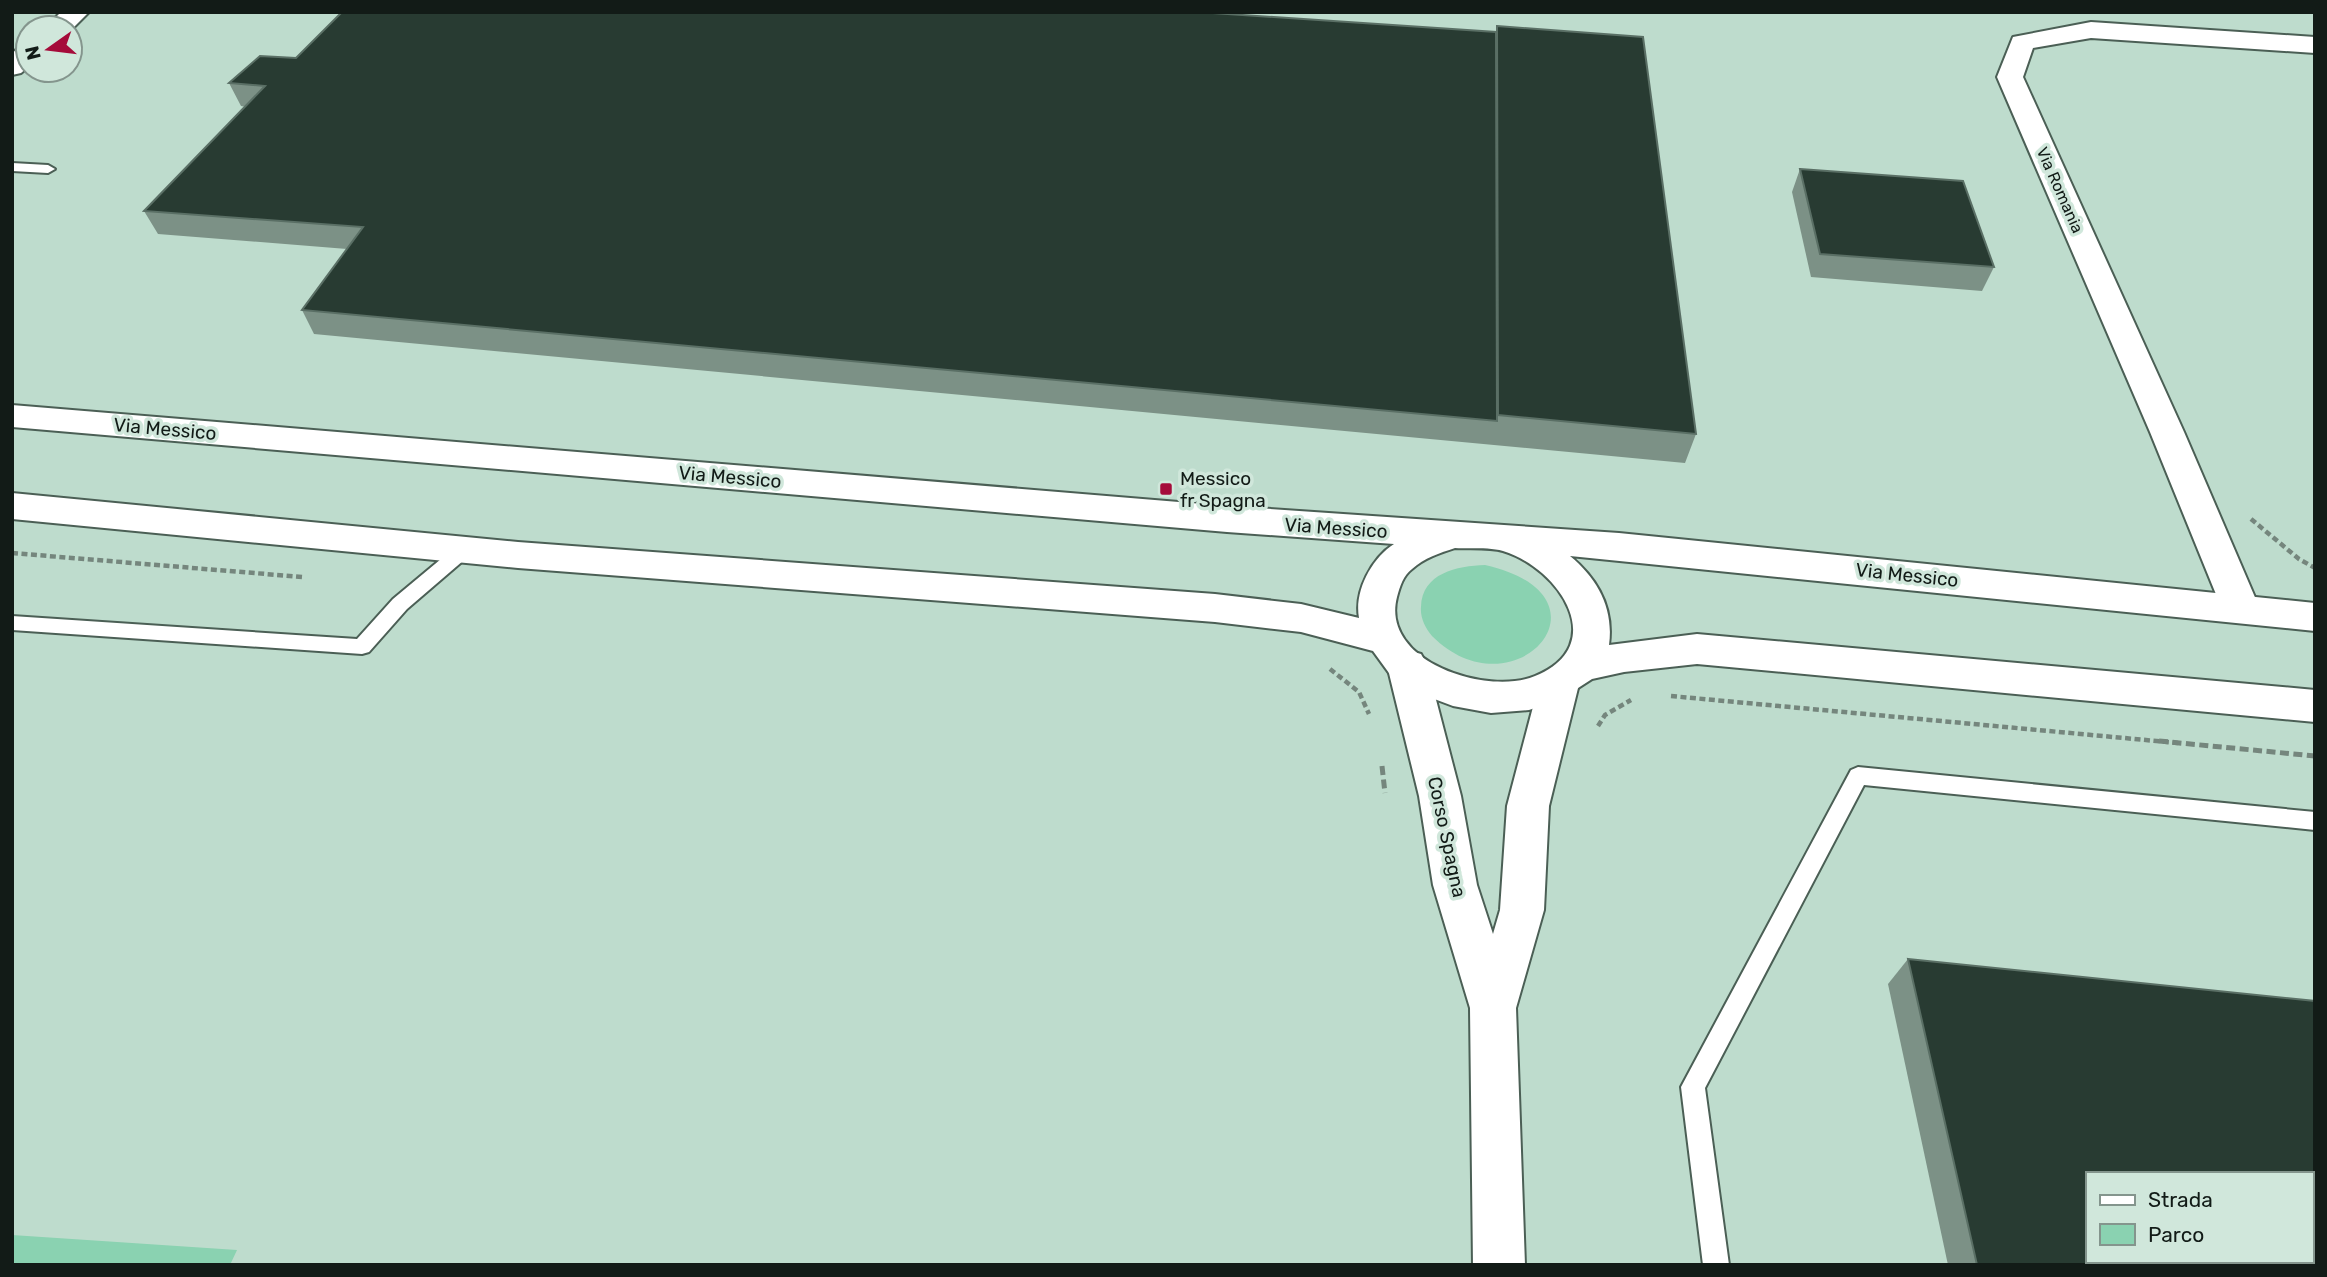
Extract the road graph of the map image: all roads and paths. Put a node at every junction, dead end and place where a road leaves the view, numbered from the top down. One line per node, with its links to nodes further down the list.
1 (2315, 45): 13 (street, Via Romania)
2 (12, 167): 3 (lane)
3 (48, 169)
4 (12, 416): 7 (street, Via Messico)
5 (12, 506): 9 (street)
6 (2247, 516): 11 (path)
7 (1447, 536): 8 (street, Via Messico); 16 (street, Via Messico)
8 (1499, 537): 13 (street, Via Messico); 18 (street, Via Messico)
9 (465, 549): 15 (lane); 16 (street)
10 (12, 553): 12 (path)
11 (2315, 568)
12 (312, 578)
13 (2241, 609): 14 (street, Via Messico)
14 (2315, 617)
15 (12, 623)
16 (1396, 652): 18 (street); 28 (street, Corso Spagna)
17 (1320, 661): 22 (path)
18 (1570, 675): 21 (street); 28 (street, Corso Spagna)
19 (1662, 696): 24 (path)
20 (1636, 697): 23 (path)
21 (2315, 706)
22 (1374, 724)
23 (1591, 736)
24 (2315, 757)
25 (1381, 758): 26 (path)
26 (1385, 793)
27 (2315, 821): 30 (lane)
28 (1493, 1008): 29 (street, Corso Spagna)
29 (1499, 1265)
30 (1716, 1265)

